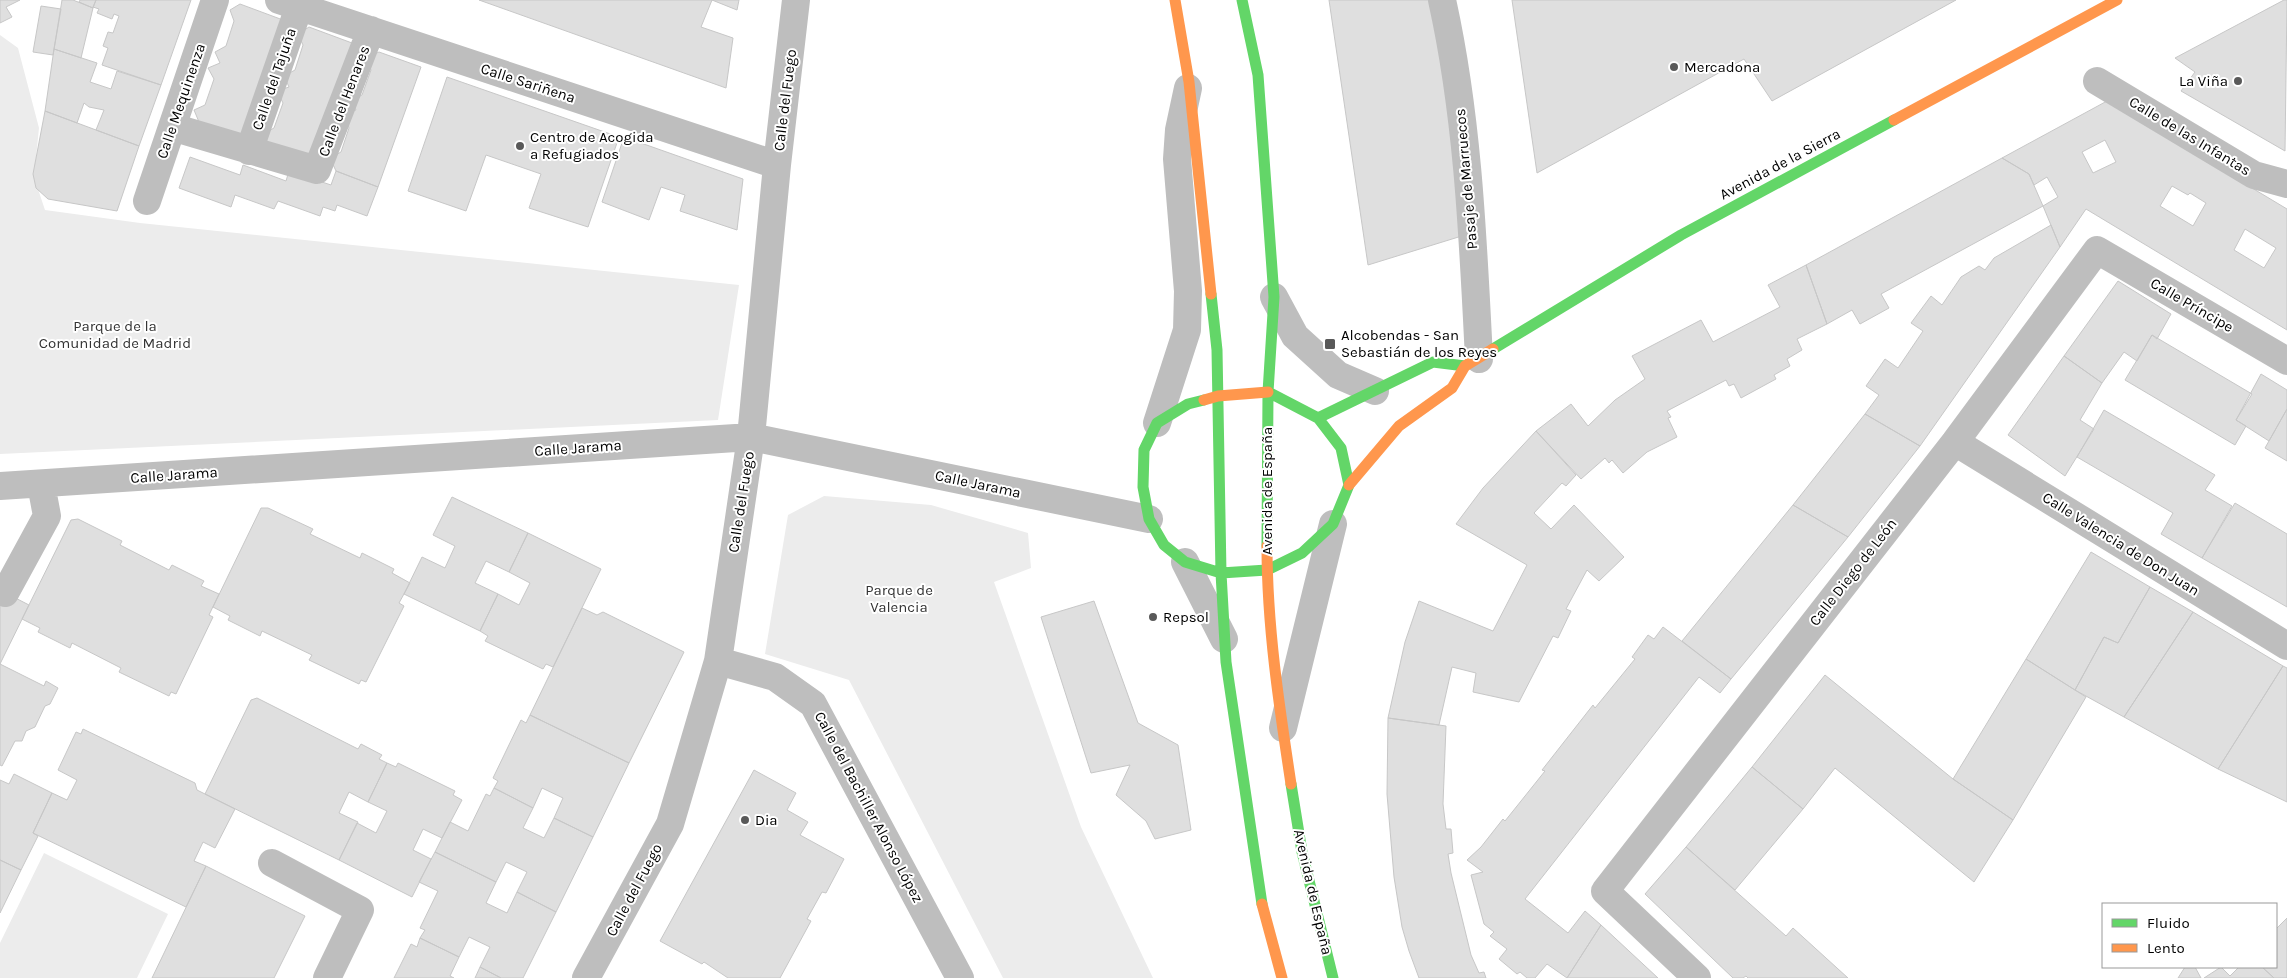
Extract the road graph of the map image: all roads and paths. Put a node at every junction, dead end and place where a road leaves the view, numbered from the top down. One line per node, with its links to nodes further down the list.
1 (216, 0): 11 (street, Calle Mequinenza)
2 (796, 0): 13 (street, Calle del Fuego)
3 (1175, 0): 10 (main road)
4 (1242, 0): 17 (main road, Avenida de España)
5 (1442, 0): 19 (street, Pasaje de Marruecos)
6 (2116, 0): 19 (main road, Avenida de la Sierra)
7 (289, 4): 8 (street, Calle Sariñena); 12 (street, Calle del Tajuña)
8 (371, 30): 12 (street, Calle del Henares); 13 (street, Calle Sariñena)
9 (2097, 81): 14 (street, Calle de las Infantas)
10 (1189, 82): 22 (main road); 24 (street)
11 (172, 127): 12 (street, Calle del Henares); 15 (street, Calle Mequinenza)
12 (249, 151)
13 (777, 165): 25 (street, Calle del Fuego)
14 (2287, 184)
15 (147, 201)
16 (2098, 250): 18 (street, Calle Príncipe); 26 (street, Calle Diego de León)
17 (1274, 297): 20 (street); 21 (main road, Avenida de España)
18 (2287, 361)
19 (1472, 362): 20 (main road); 28 (main road, Avenida de la Sierra)
20 (1375, 391): 23 (main road)
21 (1268, 392): 22 (main road); 23 (main road); 33 (main road, Avenida de España)
22 (1218, 396): 24 (main road); 34 (main road)
23 (1318, 418): 28 (main road)
24 (1157, 423): 30 (main road)
25 (751, 437): 27 (street, Calle Jarama); 30 (street, Calle Jarama); 38 (street, Calle del Fuego)
26 (1955, 442): 37 (street, Calle Valencia de Don Juan); 46 (street, Calle Diego de León)
27 (41, 484): 29 (street, Calle Jarama); 35 (street)
28 (1349, 485): 31 (main road, Avenida de la Sierra)
29 (0, 486)
30 (1149, 520): 32 (main road)
31 (1333, 524): 33 (main road); 39 (street)
32 (1185, 562): 34 (main road); 36 (street)
33 (1267, 570): 34 (main road); 39 (main road, Avenida de España)
34 (1221, 573): 36 (main road)
35 (6, 593)
36 (1224, 639): 44 (main road)
37 (2287, 646)
38 (718, 661): 42 (street, Calle del Fuego); 43 (street, Calle del Bachiller Alonso López)
39 (1283, 728): 45 (main road, Avenida de España)
40 (272, 863): 41 (street)
41 (327, 978)
42 (586, 978)
43 (960, 978)
44 (1282, 978)
45 (1333, 978)
46 (1697, 978)

